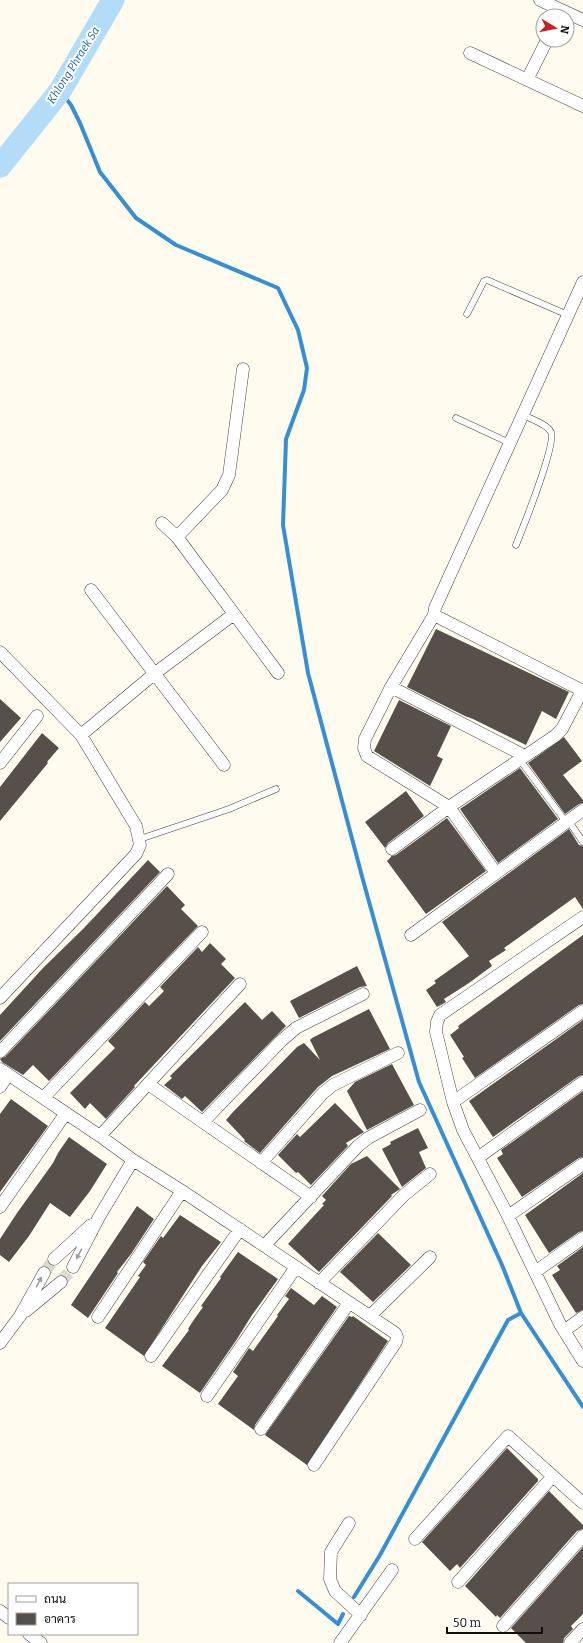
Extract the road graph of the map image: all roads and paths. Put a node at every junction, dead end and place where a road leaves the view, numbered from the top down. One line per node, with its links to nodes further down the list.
1 (540, 0): 2 (street)
2 (560, 8)
3 (543, 48): 5 (street)
4 (470, 53): 5 (street)
5 (528, 80): 6 (street)
6 (583, 106)
7 (583, 283): 9 (street)
8 (467, 314): 9 (lane)
9 (568, 315): 11 (street)
10 (243, 369): 15 (street)
11 (523, 415): 13 (street); 16 (lane)
12 (456, 418): 13 (lane)
13 (510, 442): 19 (street)
14 (162, 523): 15 (street)
15 (176, 537): 18 (street)
16 (516, 545)
17 (91, 590): 22 (street)
18 (234, 614): 21 (street); 22 (street)
19 (434, 615): 23 (street); 24 (street)
20 (0, 652): 26 (street)
21 (278, 673)
22 (154, 674): 26 (street); 29 (street)
23 (391, 687): 27 (street); 31 (street)
24 (582, 691): 27 (street)
25 (36, 716): 28 (street)
26 (81, 735): 34 (street)
27 (523, 758): 31 (street); 33 (lane)
28 (0, 763)
29 (224, 765)
30 (276, 788): 34 (lane)
31 (449, 807): 36 (street); 37 (street)
32 (583, 810): 33 (street)
33 (567, 821): 35 (lane); 37 (street)
34 (140, 839): 44 (street)
35 (583, 842)
36 (392, 849)
37 (496, 873): 41 (street)
38 (168, 874): 46 (street)
39 (582, 919): 53 (street)
40 (202, 932): 52 (street)
41 (411, 935)
42 (240, 984): 50 (street)
43 (363, 994): 56 (street)
44 (0, 998)
45 (583, 1010): 53 (street)
46 (0, 1052)
47 (398, 1053): 60 (street)
48 (4, 1072): 51 (street); 52 (street)
49 (583, 1082): 58 (street)
50 (148, 1084): 56 (street); 57 (street)
51 (0, 1087)
52 (43, 1098): 55 (street)
53 (453, 1102): 58 (street)
54 (420, 1110): 64 (street)
55 (66, 1113): 57 (street); 65 (street)
56 (203, 1122): 60 (street)
57 (100, 1136): 59 (street)
58 (478, 1157): 66 (street)
59 (133, 1160): 63 (street); 67 (street)
60 (261, 1163): 64 (street)
61 (583, 1164): 66 (street)
62 (430, 1174): 78 (street)
63 (182, 1191): 68 (street); 82 (street)
64 (311, 1197): 70 (street)
65 (0, 1207)
66 (508, 1216): 75 (street)
67 (99, 1217): 72 (street); 73 (street, one-way to 73)
68 (240, 1229): 70 (street); 86 (street)
69 (583, 1238): 75 (street)
70 (264, 1246): 74 (street)
71 (430, 1257): 81 (street)
72 (54, 1259)
73 (72, 1267)
74 (296, 1267): 78 (street); 88 (street)
75 (535, 1272): 84 (street)
76 (44, 1273): 80 (street, one-way to 76)
77 (61, 1282): 80 (street)
78 (320, 1283): 79 (street)
79 (349, 1303): 81 (street); 89 (street)
80 (20, 1316): 85 (street)
81 (370, 1316): 90 (street)
82 (98, 1317)
83 (583, 1317): 84 (street)
84 (564, 1331): 87 (street)
85 (0, 1343)
86 (151, 1356)
87 (583, 1360)
88 (207, 1396)
89 (261, 1429)
90 (314, 1465)
91 (553, 1476): 92 (street); 95 (street); 97 (street)
92 (583, 1503)
93 (350, 1523): 99 (street)
94 (583, 1536): 101 (street)
95 (414, 1539)
96 (392, 1570): 99 (street)
97 (458, 1582)
98 (0, 1611): 100 (street)
99 (361, 1615): 105 (street)
100 (8, 1617)
101 (504, 1626)
102 (583, 1629): 106 (street)
103 (31, 1635): 104 (street)
104 (41, 1643)
105 (340, 1643)
106 (570, 1643)

